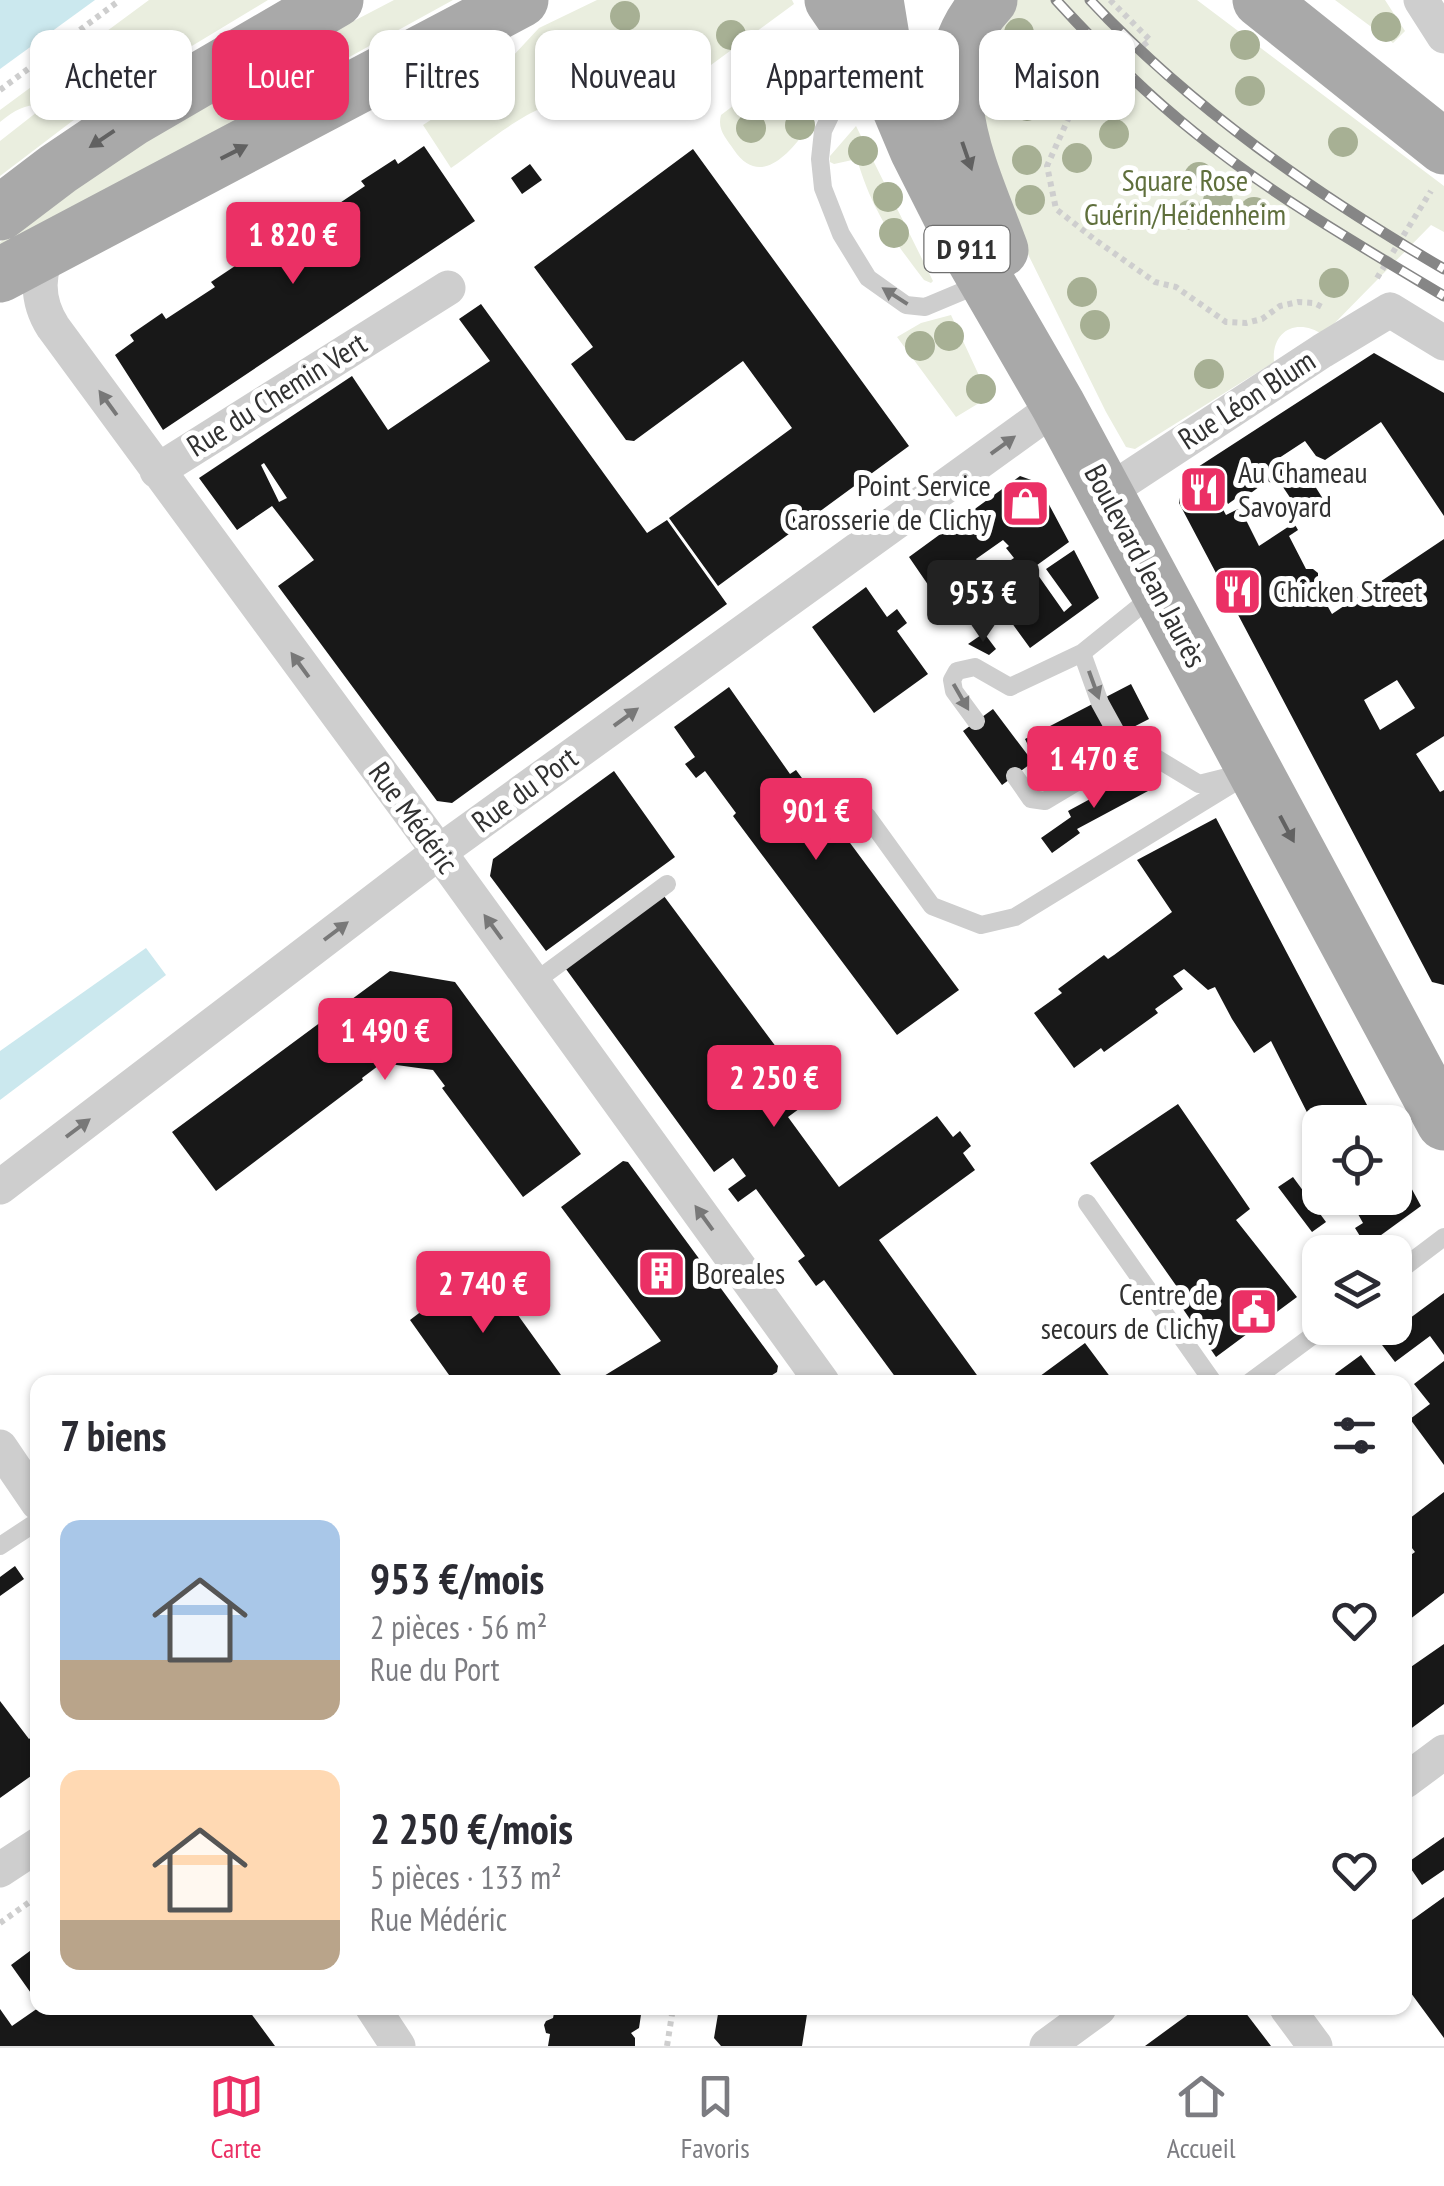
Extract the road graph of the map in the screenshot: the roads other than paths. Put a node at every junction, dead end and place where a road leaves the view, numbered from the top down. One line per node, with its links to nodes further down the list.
1 (336, 0): 14 (main road, one-way to 14)
2 (521, 0): 15 (main road, one-way to 2)
3 (832, 0): 8 (main road, D 911)
4 (876, 0): 9 (main road, Boulevard Jean Jaurès / D 911)
5 (990, 0): 20 (main road, one-way to 20)
6 (1260, 0): 13 (main road)
7 (1421, 0): 10 (street)
8 (852, 30)
9 (881, 30)
10 (1444, 36)
11 (828, 120): 17 (lane, one-way to 11)
12 (904, 120): 17 (main road, Boulevard Jean Jaurès / D 911)
13 (1444, 147)
14 (0, 213)
15 (55, 246): 16 (main road); 21 (street, Rue Médéric, one-way to 15)
16 (0, 275)
17 (985, 282): 20 (main road, Boulevard Jean Jaurès / D 911)
18 (448, 288): 21 (street, Rue du Chemin Vert)
19 (1444, 343): 22 (street, Rue Léon Blum)
20 (1058, 404): 22 (main road, Boulevard Jean Jaurès / D 911); 30 (street, Rue du Port, one-way to 20)
21 (157, 470): 30 (street, Rue Médéric, one-way to 21)
22 (1106, 493): 23 (main road, Boulevard Jean Jaurès / D 911)
23 (1158, 591): 24 (lane); 27 (main road, Boulevard Jean Jaurès / D 911)
24 (1082, 653): 25 (lane, one-way to 25); 26 (lane, one-way to 26)
25 (976, 721)
26 (1127, 752): 27 (lane); 28 (lane)
27 (1255, 770): 29 (lane); 33 (main road, Boulevard Jean Jaurès / D 911, one-way to 33)
28 (1015, 776)
29 (867, 816)
30 (439, 852): 32 (street, Rue Médéric, one-way to 30); 35 (street, Rue du Port, one-way to 30)
31 (667, 884): 32 (lane)
32 (533, 983): 40 (street, Rue Médéric, one-way to 32)
33 (1432, 1067): 34 (main road, Boulevard Jean Jaurès / D 911)
34 (1444, 1123)
35 (0, 1187)
36 (1088, 1203): 41 (lane)
37 (1444, 1237): 38 (lane)
38 (1412, 1261)
39 (1302, 1344): 42 (lane)
40 (817, 1375)
41 (1208, 1375)
42 (1260, 1375)
43 (0, 1447): 44 (street)
44 (30, 1492)
45 (30, 1526): 46 (lane)
46 (0, 1546)
47 (1444, 1752): 48 (street)
48 (1412, 1776)
49 (30, 1849): 50 (street)
50 (0, 1870)
51 (378, 2015): 54 (street)
52 (1089, 2015): 55 (street)
53 (1292, 2015): 56 (street)
54 (398, 2046)
55 (1047, 2046)
56 (1315, 2046)

